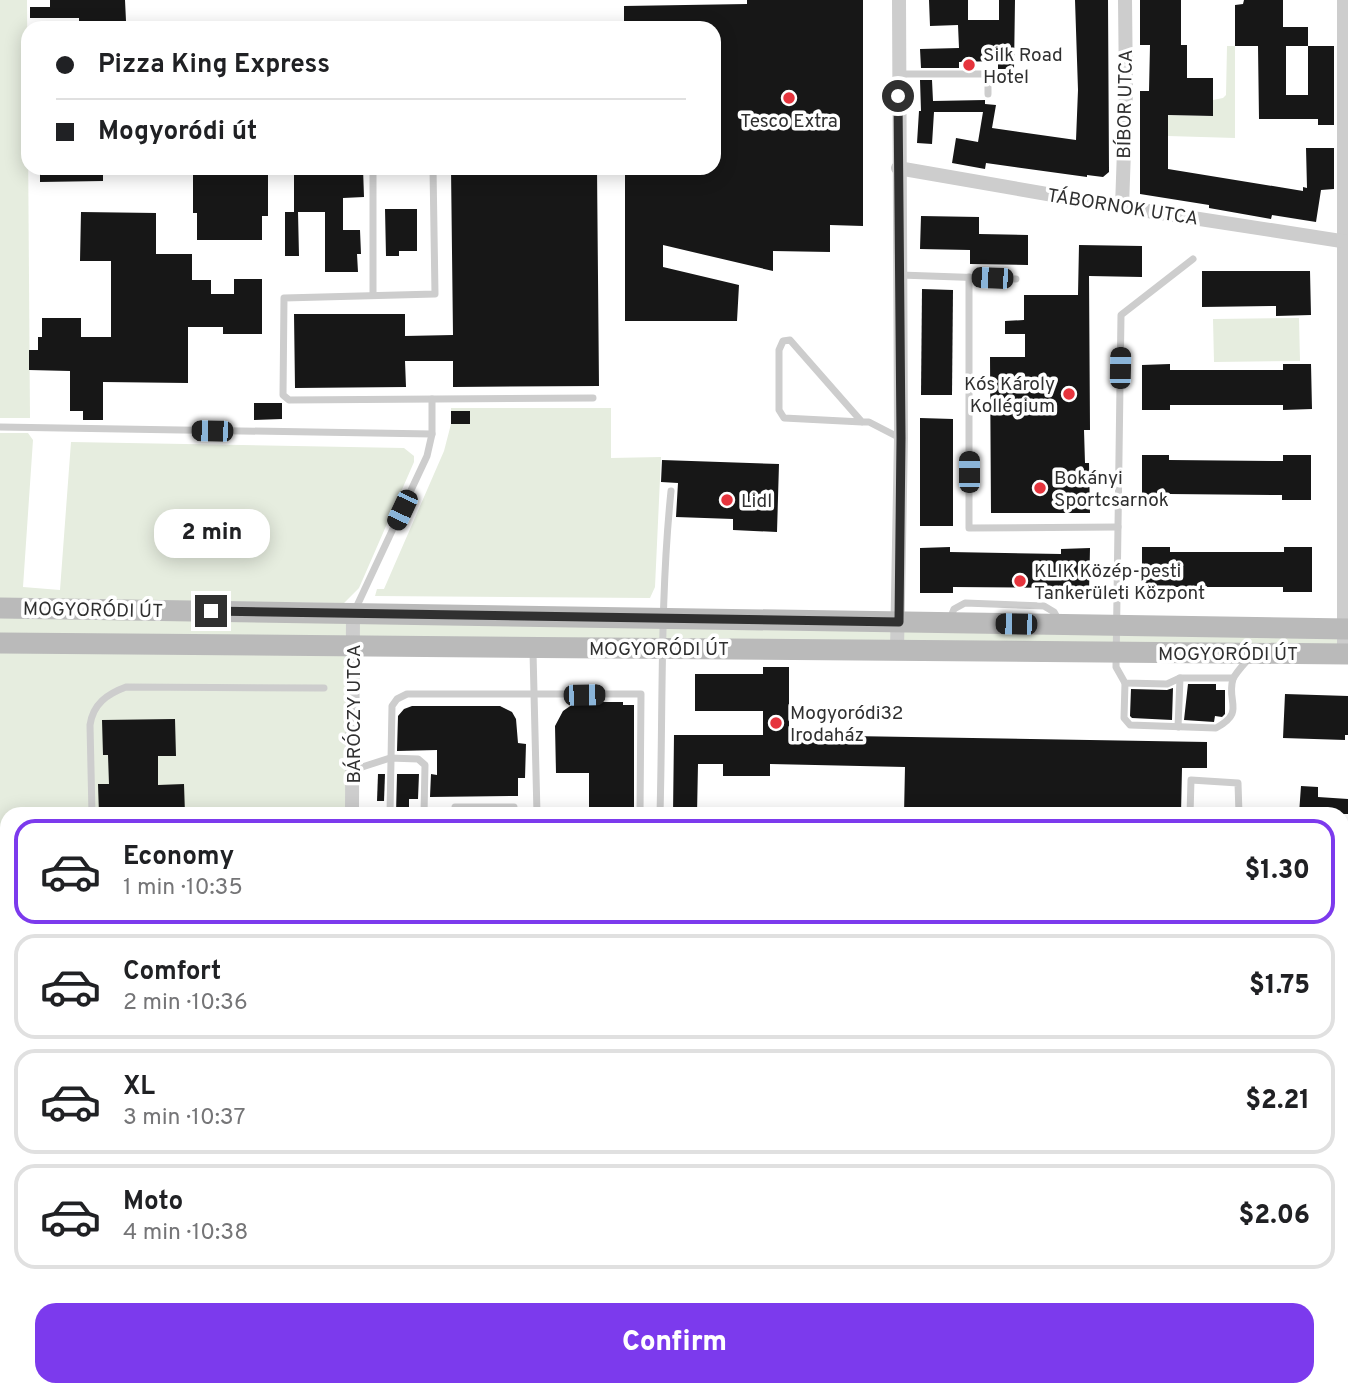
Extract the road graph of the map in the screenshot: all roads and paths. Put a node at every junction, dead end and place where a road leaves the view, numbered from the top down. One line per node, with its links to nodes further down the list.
1 (899, 0): 4 (street)
2 (1125, 0): 9 (street, BÍBOR UTCA)
3 (1344, 0): 10 (street)
4 (898, 74): 5 (lane); 6 (street)
5 (988, 94)
6 (898, 168): 9 (street, TÁBORNOK UTCA); 12 (street)
7 (373, 175): 15 (lane)
8 (433, 175): 15 (lane)
9 (1122, 207): 10 (street, TÁBORNOK UTCA)
10 (1345, 242): 29 (street)
11 (1192, 259): 23 (lane)
12 (899, 275): 13 (lane); 21 (street)
13 (969, 277): 14 (lane); 23 (lane)
14 (1016, 279)
15 (373, 295): 17 (lane)
16 (593, 398): 17 (lane)
17 (432, 399): 20 (lane)
18 (862, 422): 18 (lane); 21 (lane)
19 (0, 426): 20 (lane)
20 (432, 434): 25 (lane)
21 (901, 438): 27 (street)
22 (671, 491): 26 (lane)
23 (1118, 527): 28 (lane)
24 (0, 608): 25 (street, MOGYORÓDI ÚT)
25 (353, 613): 26 (street, MOGYORÓDI ÚT); 31 (street, BÁRÓCZY UTCA)
26 (662, 618): 27 (street, MOGYORÓDI ÚT); 33 (lane)
27 (899, 622): 28 (street, MOGYORÓDI ÚT); 34 (street)
28 (1117, 626): 29 (street, MOGYORÓDI ÚT); 35 (lane)
29 (1346, 629): 37 (street)
30 (0, 643): 31 (street, MOGYORÓDI ÚT)
31 (353, 646): 32 (street, MOGYORÓDI ÚT); 45 (street, BÁRÓCZY UTCA)
32 (533, 647): 33 (street, MOGYORÓDI ÚT); 42 (lane)
33 (663, 649): 34 (street, MOGYORÓDI ÚT); 56 (lane)
34 (897, 650): 35 (street, MOGYORÓDI ÚT)
35 (1116, 652): 36 (street, MOGYORÓDI ÚT); 40 (lane)
36 (1253, 653): 37 (street, MOGYORÓDI ÚT); 39 (lane)
37 (1346, 654)
38 (1180, 678): 39 (lane); 40 (lane); 43 (lane)
39 (1233, 678): 43 (lane)
40 (1125, 683): 43 (lane)
41 (324, 688): 46 (lane)
42 (535, 695): 44 (lane); 54 (lane); 55 (lane)
43 (1178, 727)
44 (390, 758): 45 (lane); 48 (lane); 49 (lane)
45 (353, 770): 47 (street, BÁRÓCZY UTCA)
46 (92, 807)
47 (352, 807)
48 (390, 807)
49 (424, 807)
50 (455, 807): 52 (lane)
51 (479, 807): 53 (lane)
52 (479, 807)
53 (514, 807)
54 (537, 807)
55 (640, 807)
56 (660, 807)
57 (1190, 807): 58 (lane)
58 (1239, 807)

